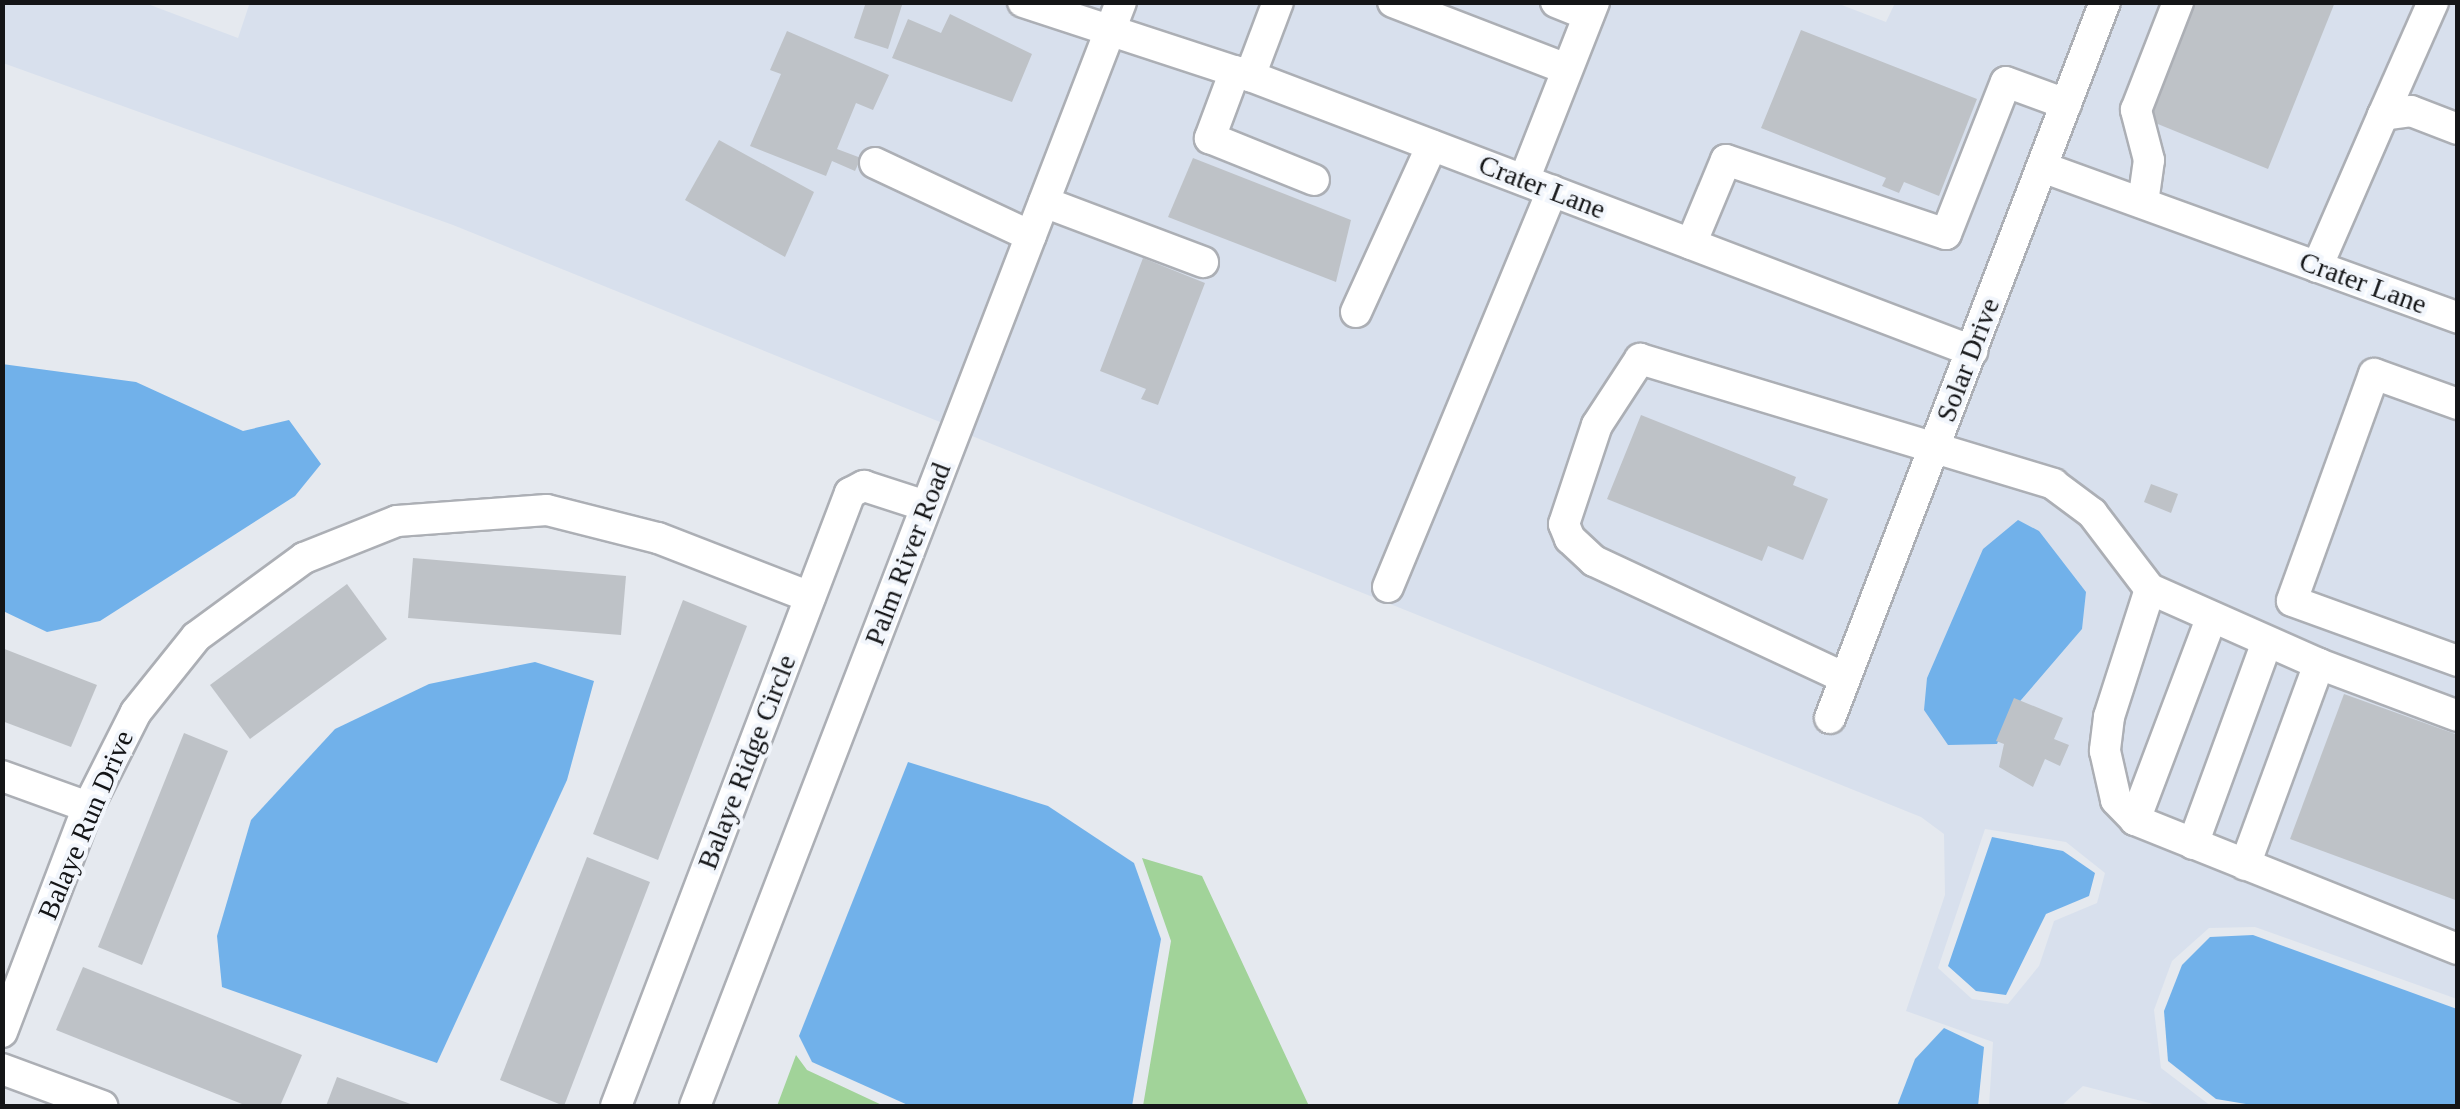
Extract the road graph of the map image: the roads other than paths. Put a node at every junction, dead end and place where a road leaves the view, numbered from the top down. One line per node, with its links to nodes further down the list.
1 (1024, 2): 9 (street, Crater Lane)
2 (1278, 2): 11 (street)
3 (1393, 2): 10 (street)
4 (1556, 2): 8 (street)
5 (2106, 2): 12 (street, Solar Drive)
6 (2178, 2): 21 (street)
7 (2432, 2): 13 (street)
8 (1591, 9): 10 (street)
9 (1116, 14): 11 (street, Crater Lane); 20 (street, Palm River Road)
10 (1568, 69): 19 (street)
11 (1242, 74): 15 (street, Crater Lane); 18 (street)
12 (2066, 104): 17 (street, Solar Drive); 23 (street)
13 (2383, 115): 14 (street); 25 (street)
14 (2458, 129)
15 (1432, 145): 19 (street, Crater Lane); 26 (street)
16 (875, 163): 22 (street)
17 (2042, 167): 21 (street, Crater Lane); 28 (street, Solar Drive)
18 (1314, 180)
19 (1538, 186): 23 (street, Crater Lane); 32 (street)
20 (1044, 202): 22 (street, Palm River Road); 24 (street)
21 (2143, 204): 25 (street, Crater Lane)
22 (1030, 236): 31 (street, Palm River Road)
23 (1691, 244): 28 (street, Crater Lane)
24 (1204, 262)
25 (2317, 267): 27 (street, Crater Lane)
26 (1356, 312)
27 (2458, 318)
28 (1972, 350): 30 (street, Solar Drive)
29 (2458, 404): 37 (street)
30 (1935, 445): 33 (street); 39 (street, Solar Drive); 39 (street)
31 (926, 506): 34 (street, Balaye Ridge Circle); 53 (street, Palm River Road)
32 (1388, 587)
33 (2150, 590): 35 (street); 44 (street)
34 (810, 597): 43 (street, Balaye Run Drive); 52 (street, Balaye Ridge Circle)
35 (2211, 619): 36 (street); 44 (street)
36 (2268, 642): 38 (street); 45 (street)
37 (2458, 661)
38 (2319, 664): 40 (street); 46 (street)
39 (1846, 678): 41 (street, Solar Drive)
40 (2458, 716)
41 (1830, 718)
42 (2, 776): 43 (street)
43 (88, 808): 48 (street, Balaye Run Drive)
44 (2135, 820): 45 (street)
45 (2193, 844): 46 (street)
46 (2245, 865): 47 (street)
47 (2458, 948)
48 (15, 964): 49 (street, Balaye Run Drive)
49 (2, 1032)
50 (2, 1069): 51 (street)
51 (102, 1106)
52 (616, 1106)
53 (695, 1106)

